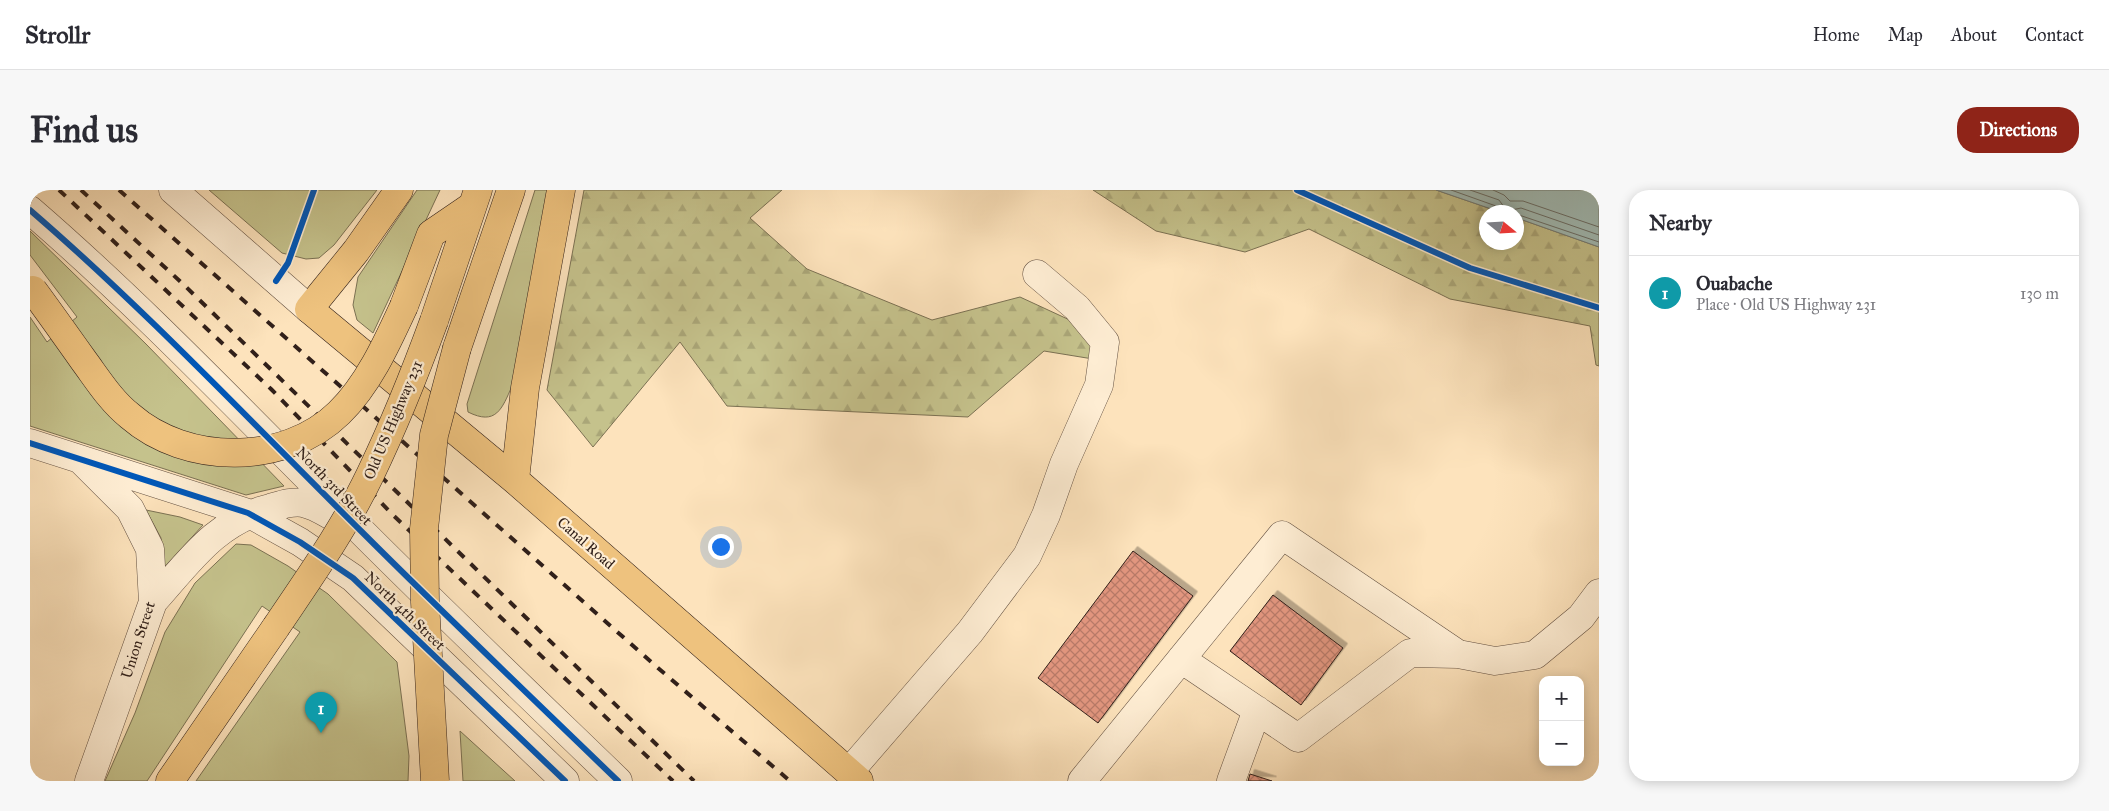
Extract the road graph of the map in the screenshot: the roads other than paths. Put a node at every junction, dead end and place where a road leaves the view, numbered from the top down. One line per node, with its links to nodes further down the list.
1 (173, 190): 9 (street)
2 (399, 190): 9 (main road)
3 (512, 190): 23 (main road, bridge)
4 (561, 190): 12 (main road)
5 (475, 198): 8 (main road, bridge); 22 (main road, Old US Highway 231, bridge)
6 (30, 210): 14 (street, North 3rd Street)
7 (1037, 274): 20 (street)
8 (31, 288)
9 (309, 309): 12 (main road, Canal Road)
10 (30, 443): 11 (street, North 4th Street)
11 (79, 458): 13 (street, North 4th Street); 16 (street, Union Street)
12 (515, 480): 20 (main road, Canal Road)
13 (248, 513): 14 (street); 16 (street); 24 (street, North 4th Street)
14 (360, 531): 25 (street, North 3rd Street)
15 (1599, 593): 17 (street)
16 (154, 602): 21 (street, Union Street)
17 (1414, 640): 18 (street); 19 (street)
18 (1181, 660): 19 (street); 26 (street)
19 (1257, 710): 27 (street)
20 (854, 776)
21 (89, 781)
22 (170, 781)
23 (436, 781)
24 (564, 781)
25 (618, 781)
26 (1082, 781)
27 (1230, 781)

